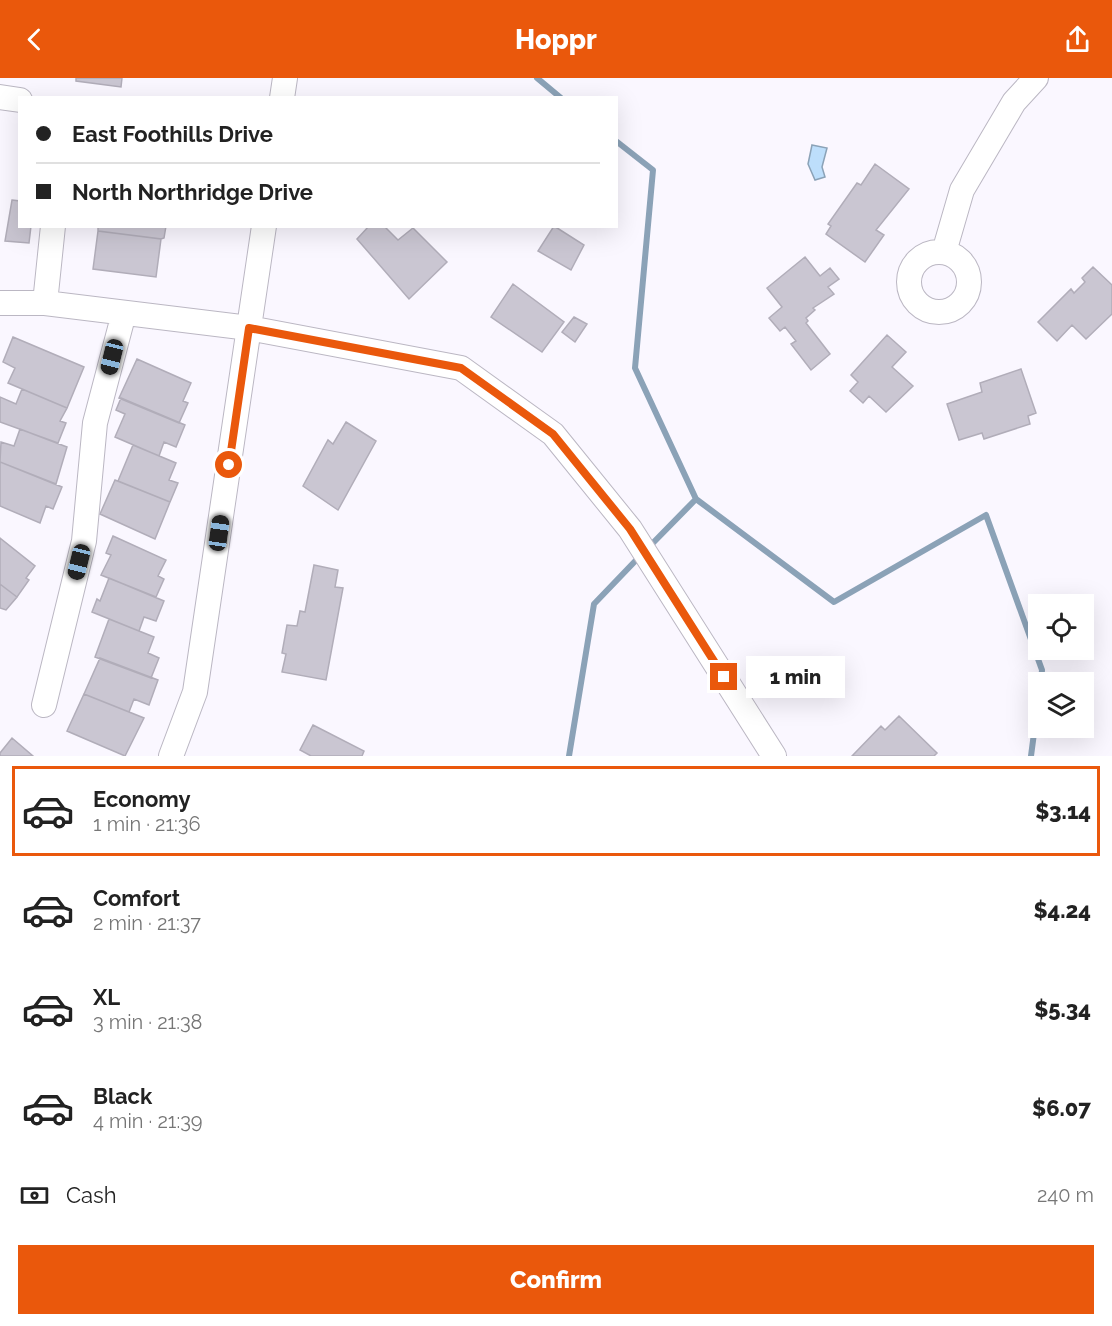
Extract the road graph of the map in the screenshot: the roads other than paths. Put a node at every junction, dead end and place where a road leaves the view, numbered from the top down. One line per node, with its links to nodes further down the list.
1 (285, 78): 3 (street)
2 (1036, 78): 8 (street)
3 (282, 96)
4 (0, 97): 5 (street)
5 (18, 99)
6 (53, 228): 10 (street)
7 (264, 228): 12 (street)
8 (944, 252)
9 (0, 303): 10 (street)
10 (45, 303): 11 (street)
11 (124, 313): 12 (street); 13 (street)
12 (249, 328): 14 (street); 15 (street)
13 (44, 705)
14 (171, 756)
15 (774, 756)

